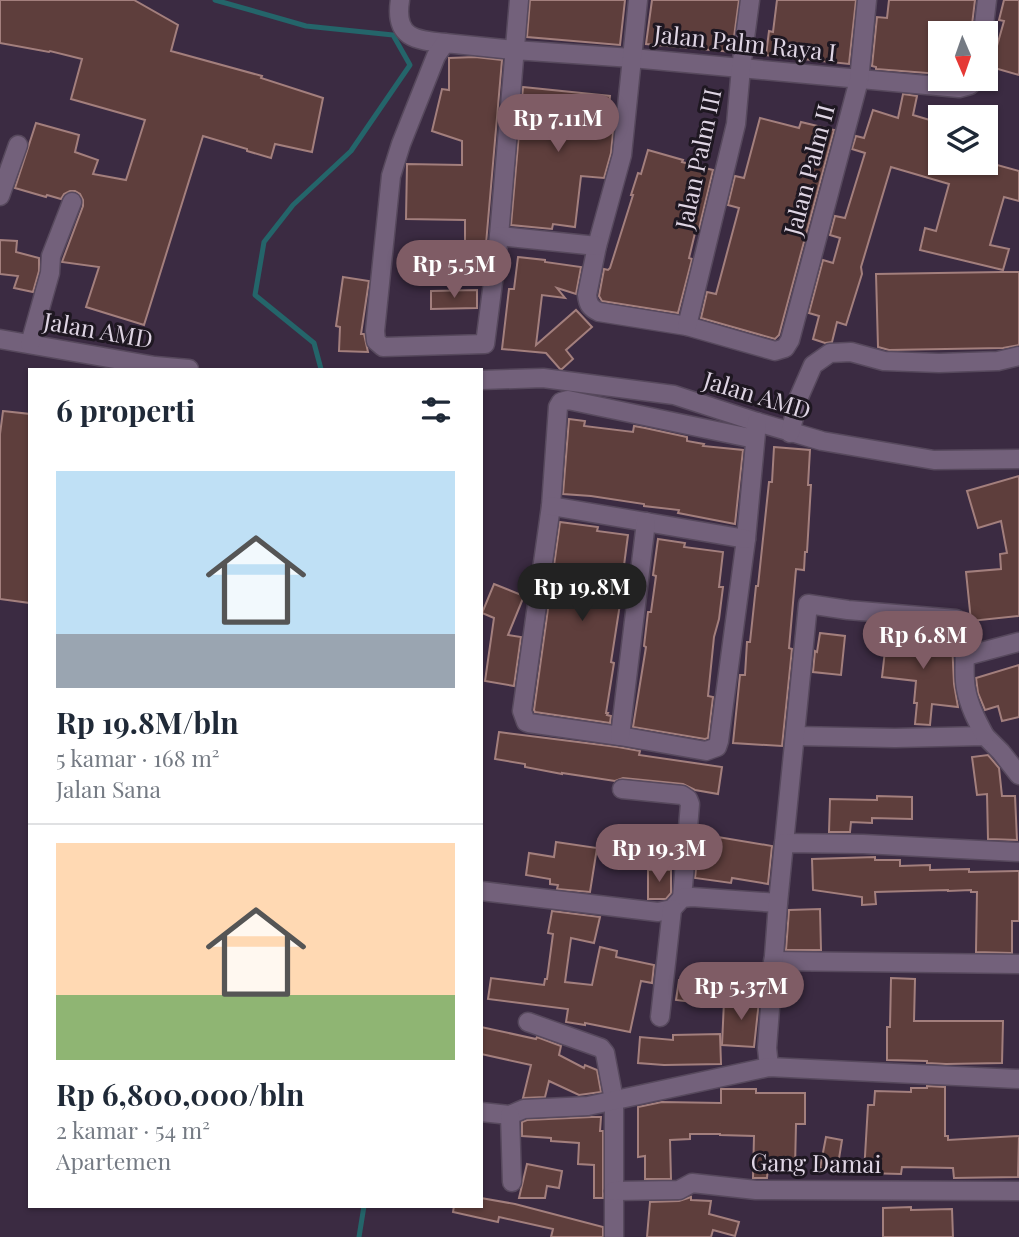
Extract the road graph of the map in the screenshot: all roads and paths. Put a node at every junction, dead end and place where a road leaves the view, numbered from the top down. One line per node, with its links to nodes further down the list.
1 (400, 0): 8 (street, Jalan Palm Raya I)
2 (519, 0): 9 (street)
3 (638, 0): 10 (street)
4 (750, 0): 11 (street, Jalan Palm III)
5 (867, 0): 12 (street, Jalan Palm II)
6 (987, 0): 7 (street)
7 (984, 21)
8 (445, 43): 9 (street, Jalan Palm Raya I); 17 (street)
9 (514, 50): 10 (street, Jalan Palm Raya I); 17 (street)
10 (632, 58): 11 (street, Jalan Palm Raya I); 18 (street)
11 (741, 68): 12 (street, Jalan Palm Raya I); 19 (street, Jalan Palm III)
12 (859, 80): 13 (street, Jalan Palm Raya I); 19 (street, Jalan Palm II)
13 (928, 86)
14 (18, 145): 15 (street)
15 (0, 197)
16 (72, 202): 21 (street)
17 (499, 236): 18 (street)
18 (597, 246): 19 (street)
19 (687, 326)
20 (0, 339): 21 (street, Jalan AMD)
21 (30, 344): 23 (street, Jalan AMD)
22 (1019, 356): 26 (street)
23 (178, 368)
24 (483, 380): 25 (street, Jalan AMD)
25 (756, 431): 26 (street, Jalan AMD); 28 (street); 30 (street)
26 (790, 433): 27 (street, Jalan AMD)
27 (1019, 459)
28 (551, 506): 29 (street); 33 (street)
29 (646, 522): 30 (street); 33 (street)
30 (746, 539): 33 (street)
31 (1019, 642): 32 (street)
32 (966, 656): 34 (street); 35 (street)
33 (621, 736)
34 (795, 736): 35 (street); 38 (street)
35 (985, 736): 36 (street)
36 (1019, 775)
37 (622, 789): 42 (street)
38 (784, 843): 39 (street); 41 (street)
39 (1019, 852)
40 (483, 891): 42 (street)
41 (778, 903): 42 (street); 43 (street)
42 (677, 904): 45 (street)
43 (773, 961): 44 (street); 47 (street)
44 (1019, 964)
45 (660, 1017)
46 (528, 1021): 49 (street)
47 (769, 1067): 48 (street); 49 (street)
48 (1019, 1079)
49 (614, 1100): 51 (street); 53 (street)
50 (483, 1112): 51 (street)
51 (510, 1115): 52 (street)
52 (512, 1182)
53 (614, 1191): 54 (street, Gang Damai); 55 (street)
54 (1019, 1191)
55 (614, 1237)

